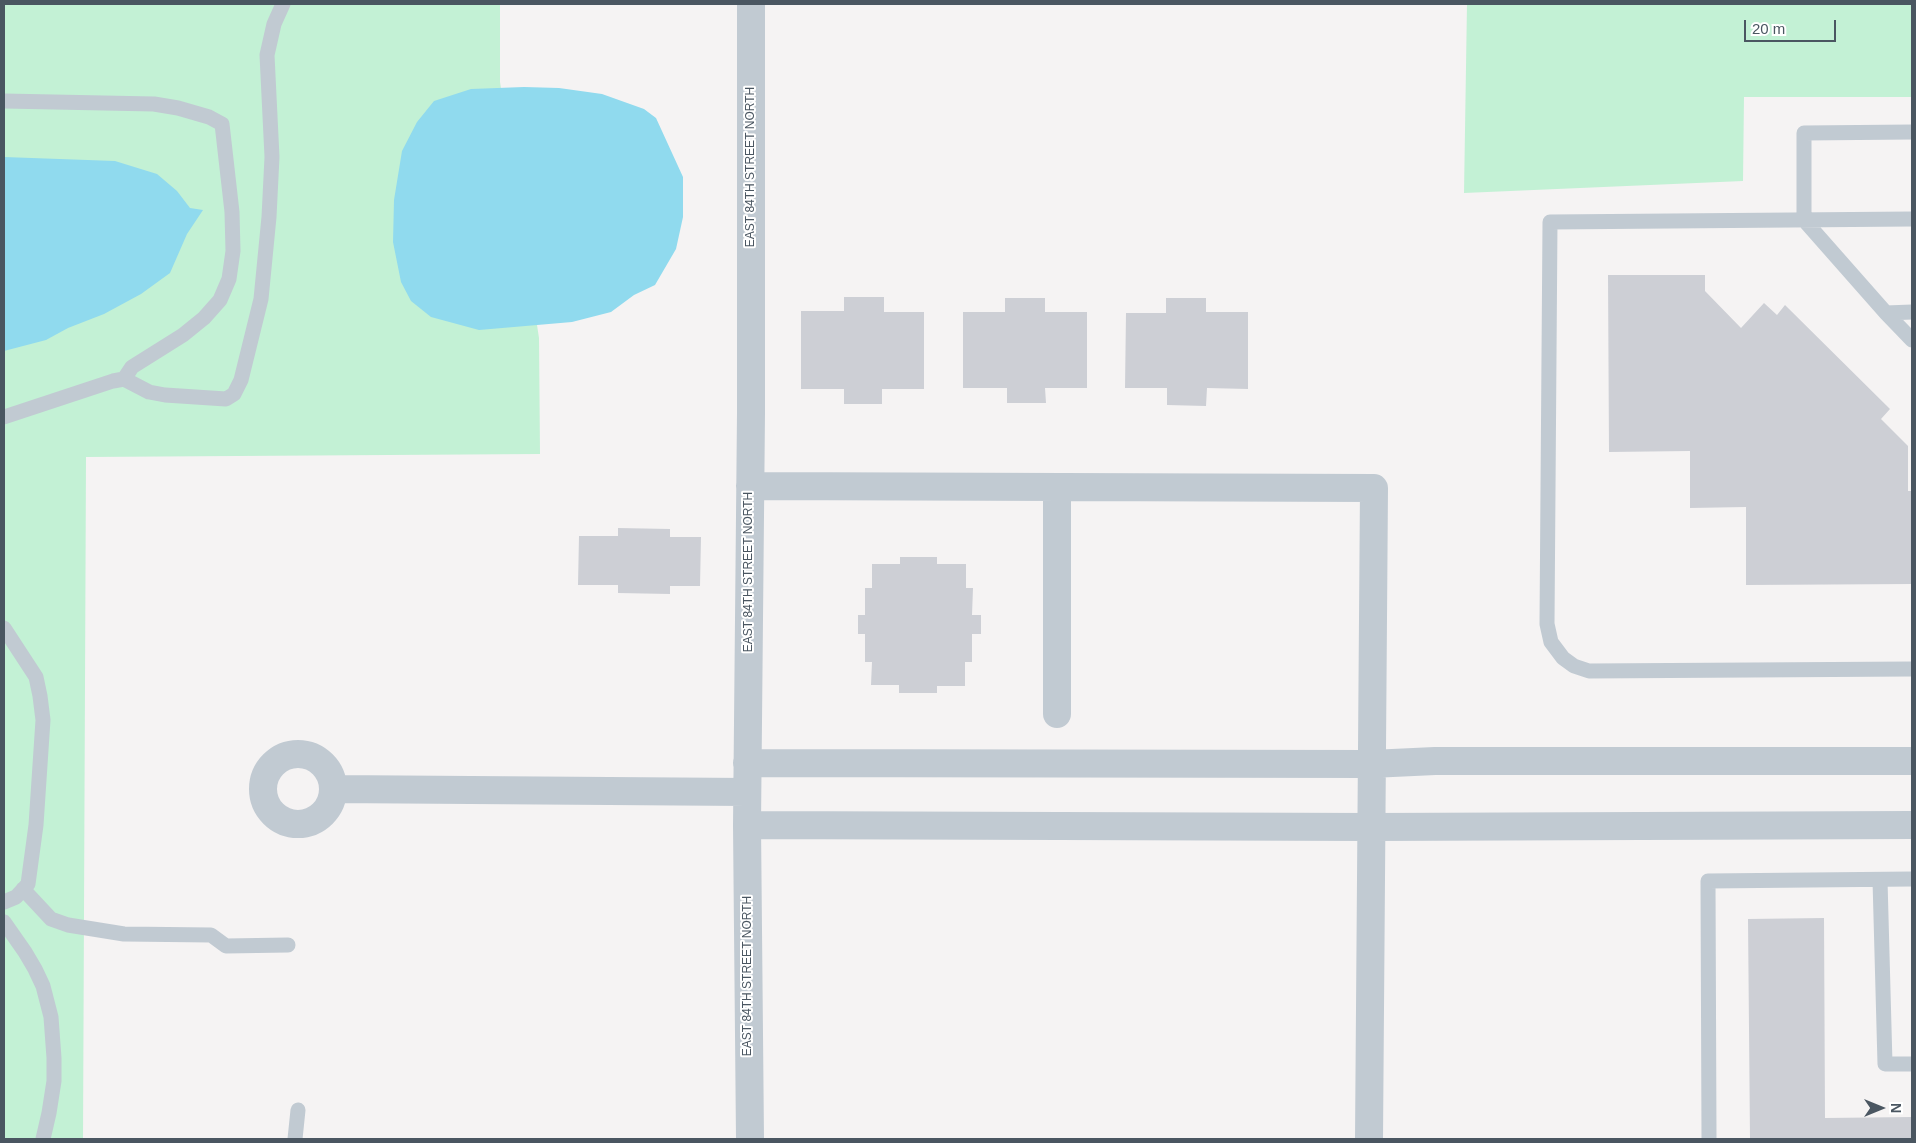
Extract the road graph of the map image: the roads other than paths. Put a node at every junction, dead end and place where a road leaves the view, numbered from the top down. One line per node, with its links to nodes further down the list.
1 (282, 4): 10 (lane)
2 (751, 4): 12 (street, EAST 84TH STREET NORTH)
3 (4, 101): 10 (lane)
4 (1912, 132): 6 (lane)
5 (1912, 219): 6 (lane)
6 (1804, 220): 8 (lane); 15 (lane)
7 (1912, 312): 8 (lane)
8 (1886, 313): 9 (lane)
9 (1912, 340)
10 (124, 379): 11 (lane)
11 (4, 417)
12 (750, 486): 13 (street); 18 (street, EAST 84TH STREET NORTH)
13 (1056, 487): 16 (street); 19 (street)
14 (4, 628): 27 (lane)
15 (1912, 669)
16 (1056, 714)
17 (1912, 761): 19 (street)
18 (748, 763): 19 (street); 21 (street, EAST 84TH STREET NORTH)
19 (1371, 764): 24 (street)
20 (333, 789): 21 (street)
21 (748, 792): 22 (street, EAST 84TH STREET NORTH)
22 (747, 825): 24 (street); 35 (street, EAST 84TH STREET NORTH)
23 (1912, 825): 24 (street)
24 (1371, 827): 36 (street)
25 (1912, 879): 26 (lane)
26 (1880, 880): 31 (lane); 37 (lane)
27 (23, 889): 28 (lane); 30 (lane)
28 (4, 902)
29 (4, 922): 33 (lane)
30 (288, 944)
31 (1912, 1064)
32 (298, 1110): 34 (lane)
33 (43, 1139)
34 (295, 1139)
35 (750, 1139)
36 (1369, 1139)
37 (1709, 1139)

